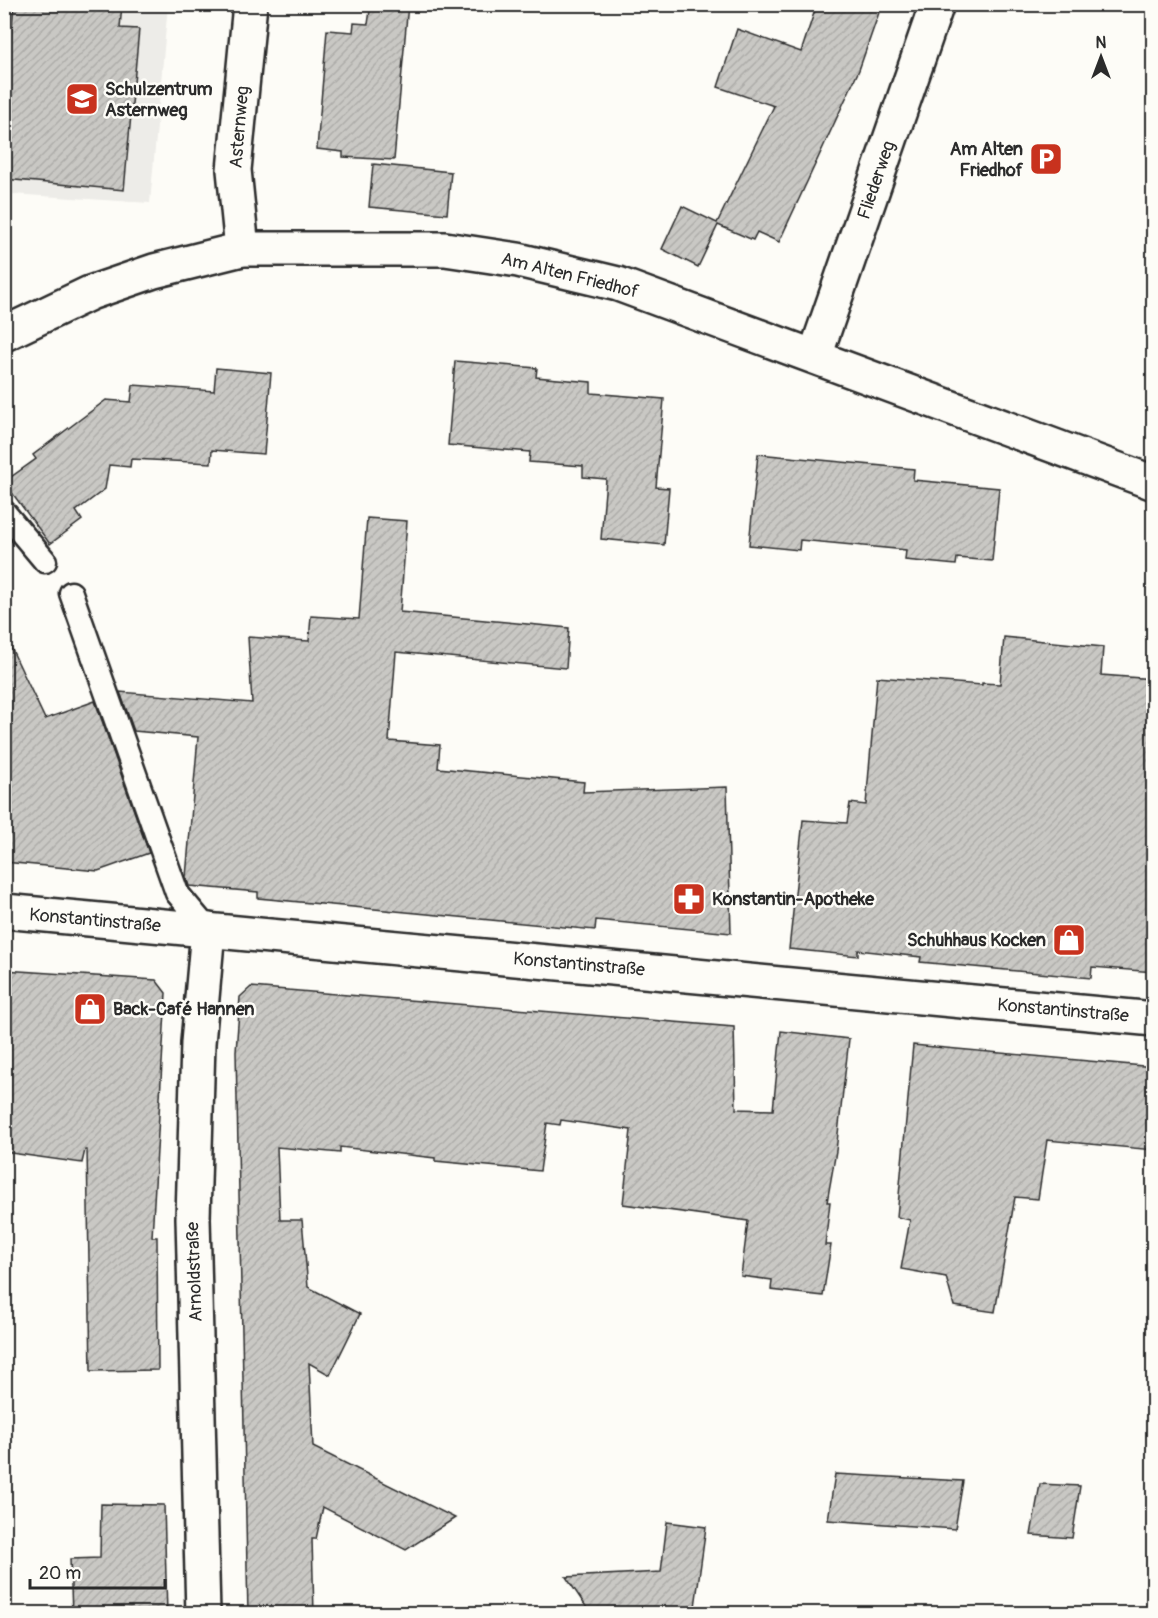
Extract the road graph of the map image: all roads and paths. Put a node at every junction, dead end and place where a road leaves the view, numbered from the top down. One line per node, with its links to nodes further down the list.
1 (250, 4): 3 (street, Asternweg)
2 (937, 4): 5 (street, Fliederweg)
3 (242, 249): 4 (street, Am Alten Friedhof); 5 (street, Am Alten Friedhof)
4 (4, 334)
5 (815, 356): 6 (street, Am Alten Friedhof)
6 (1154, 483)
7 (4, 512): 8 (lane)
8 (45, 561)
9 (71, 593): 11 (lane)
10 (4, 911): 11 (street, Konstantinstraße)
11 (208, 930): 12 (street, Konstantinstraße); 13 (street, Arnoldstraße)
12 (1154, 1018)
13 (203, 1614)

